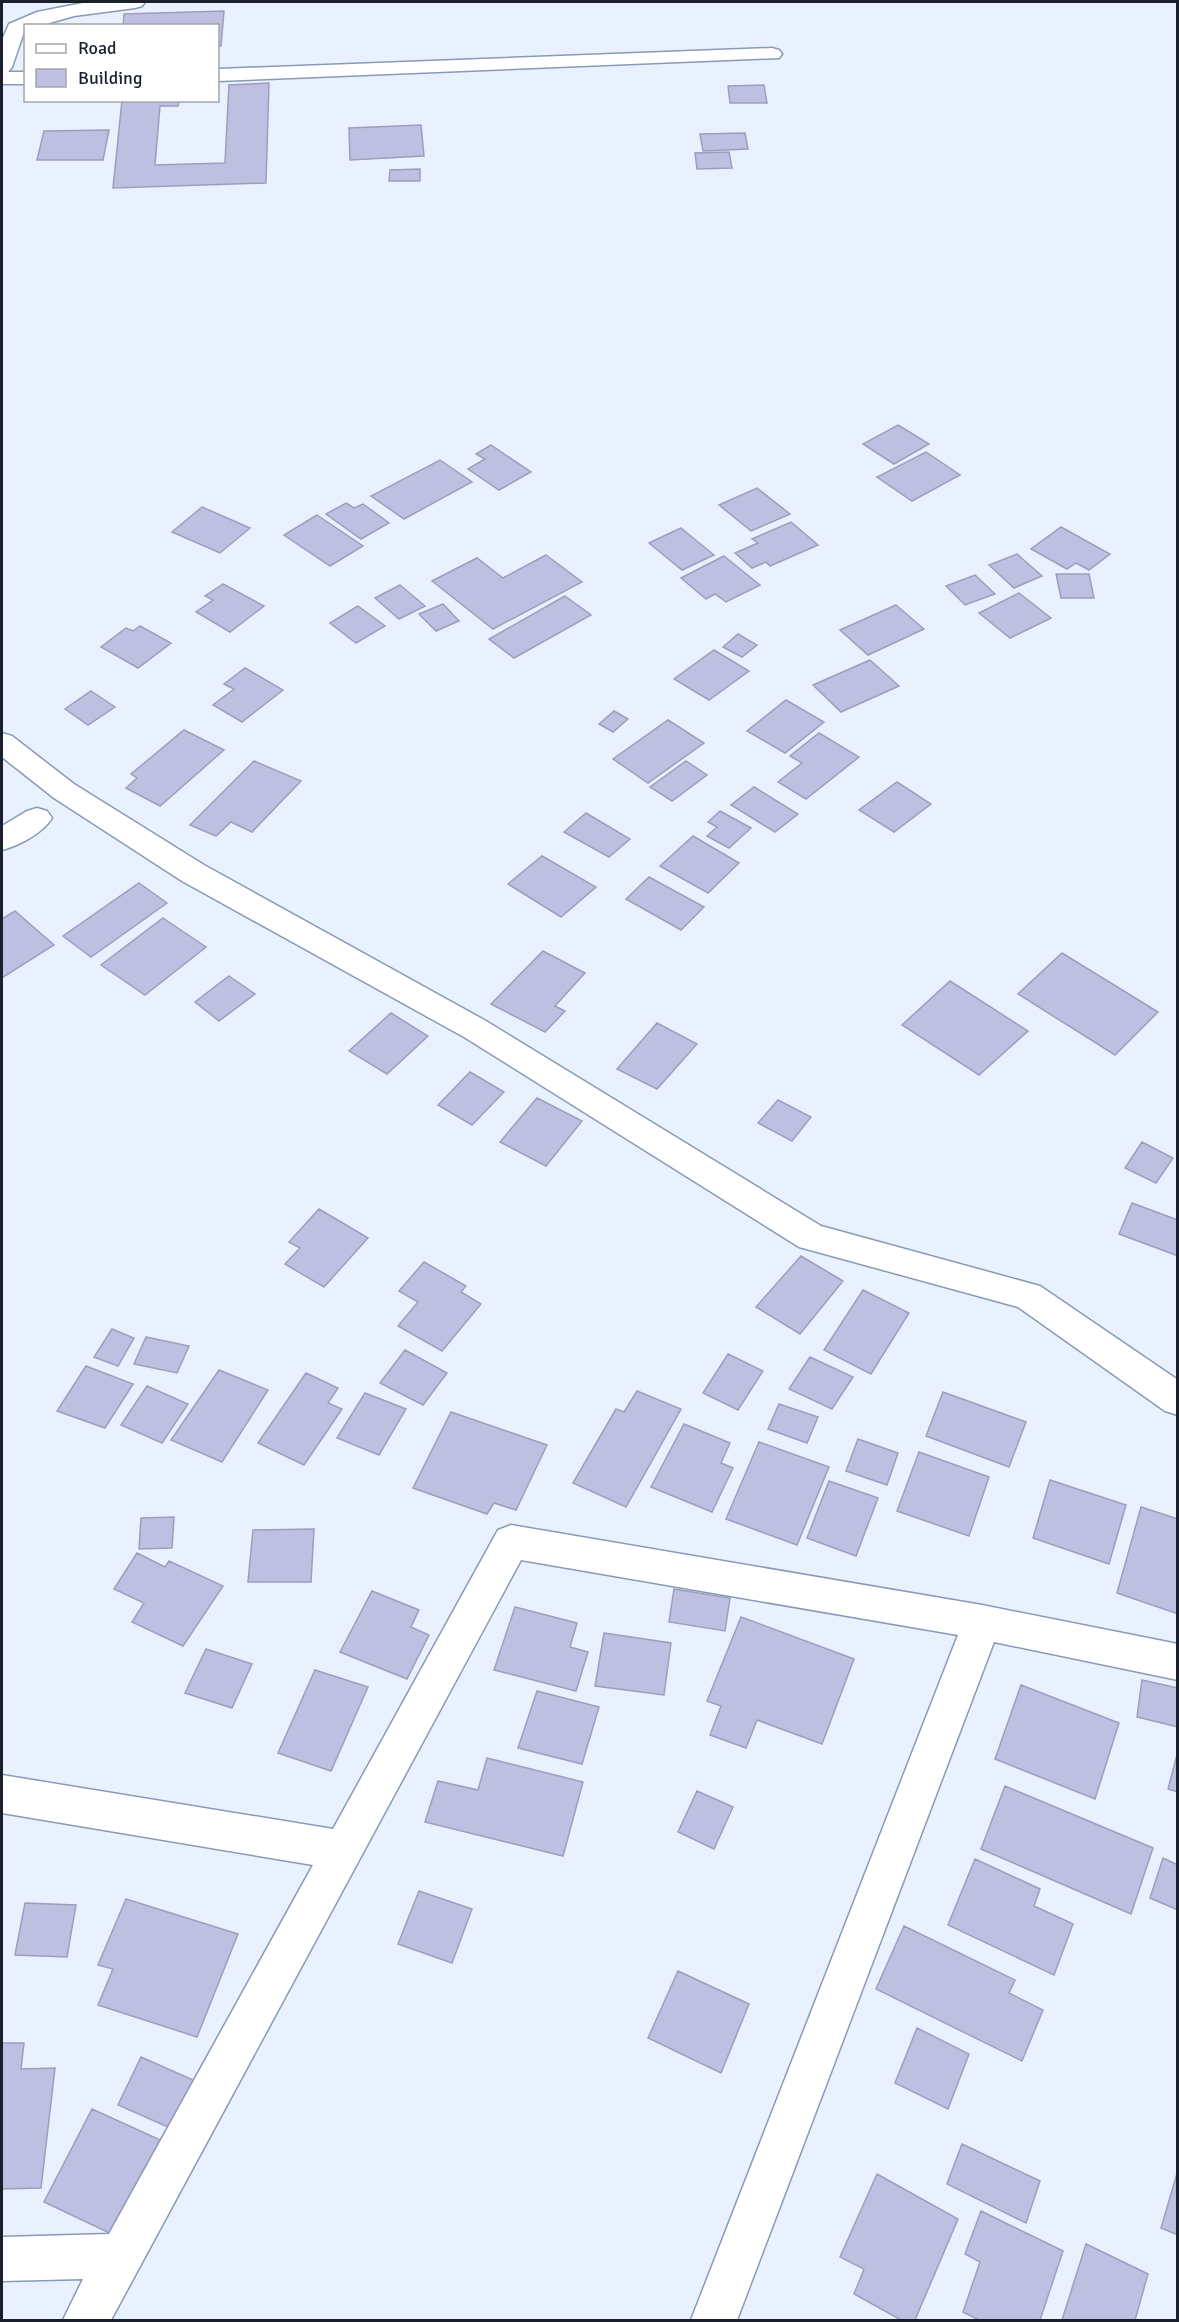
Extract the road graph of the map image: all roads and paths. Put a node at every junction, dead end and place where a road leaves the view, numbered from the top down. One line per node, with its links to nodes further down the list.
1 (135, 2): 3 (street)
2 (772, 54): 4 (street)
3 (2, 67)
4 (219, 75)
5 (2, 78): 6 (street)
6 (24, 78)
7 (2, 743): 10 (street)
8 (37, 818): 9 (street)
9 (2, 840)
10 (1178, 1400)
11 (982, 1622): 12 (street); 14 (street); 18 (street)
12 (1178, 1662)
13 (2, 1794): 14 (street)
14 (344, 1850): 15 (street)
15 (121, 2256): 16 (street); 17 (street)
16 (2, 2259)
17 (86, 2320)
18 (714, 2320)

